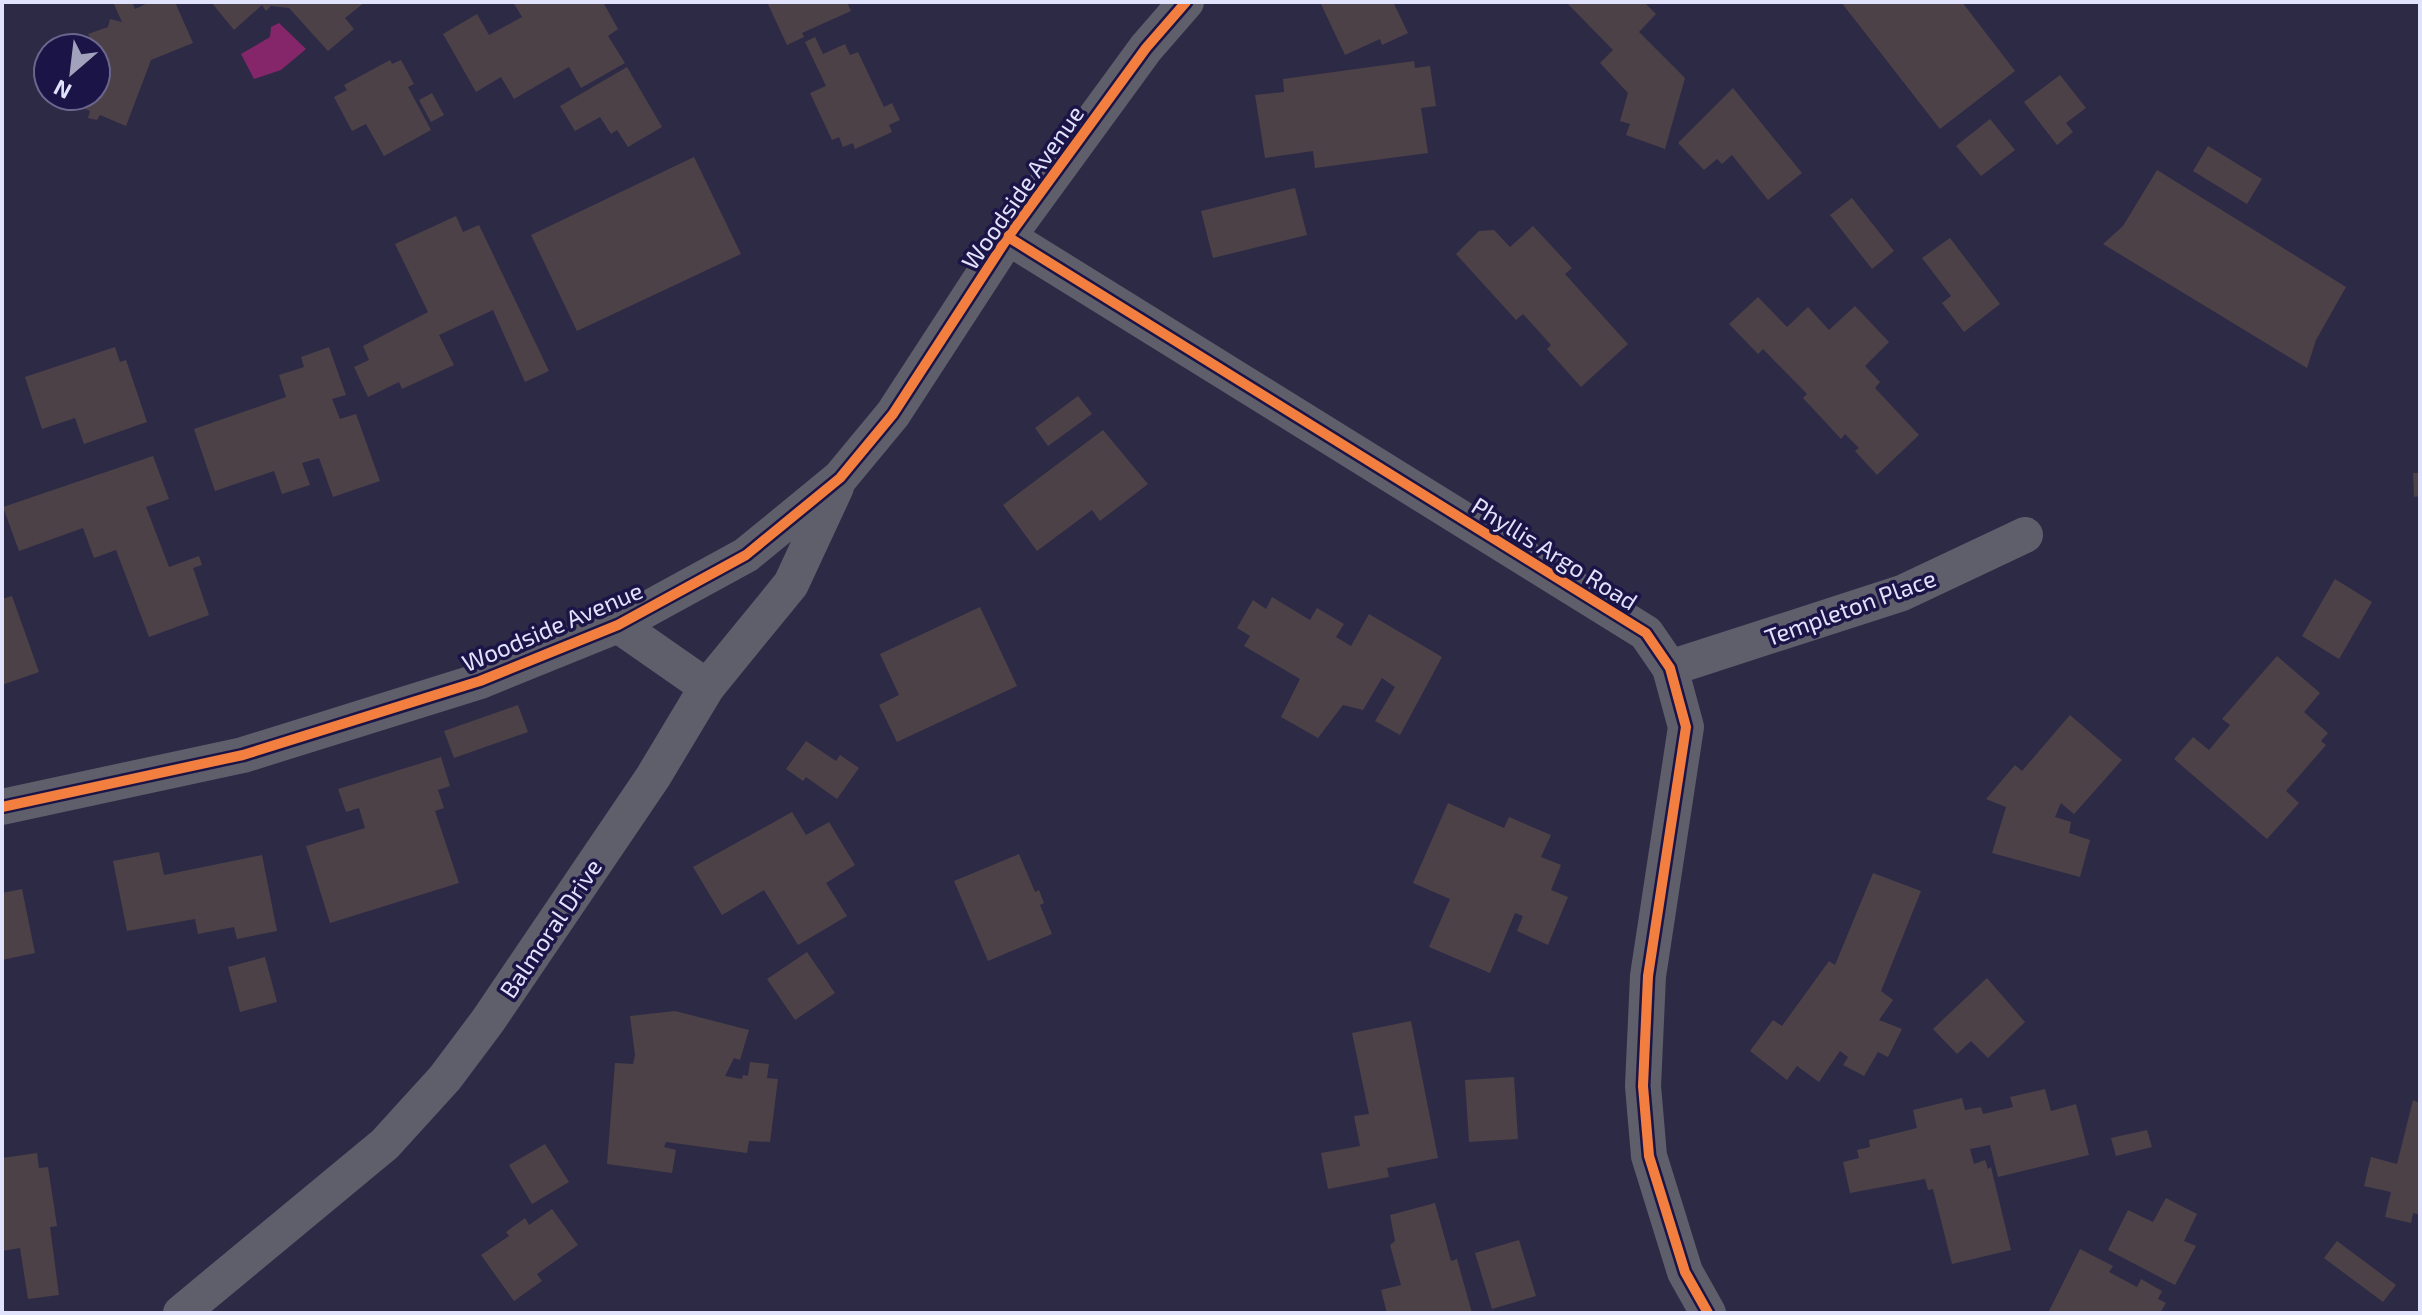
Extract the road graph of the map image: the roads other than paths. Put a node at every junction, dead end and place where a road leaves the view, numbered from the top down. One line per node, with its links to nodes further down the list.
1 (1186, 2): 2 (street, Woodside Avenue)
2 (1008, 237): 3 (street, Woodside Avenue); 6 (street, Phyllis Argo Road)
3 (840, 478): 5 (street, Woodside Avenue); 7 (street, Balmoral Drive)
4 (2025, 535): 6 (street, Templeton Place)
5 (618, 625): 7 (street); 8 (street, Woodside Avenue)
6 (1670, 668): 10 (street, Phyllis Argo Road)
7 (707, 687): 9 (street, Balmoral Drive)
8 (2, 807)
9 (181, 1313)
10 (1708, 1313)

